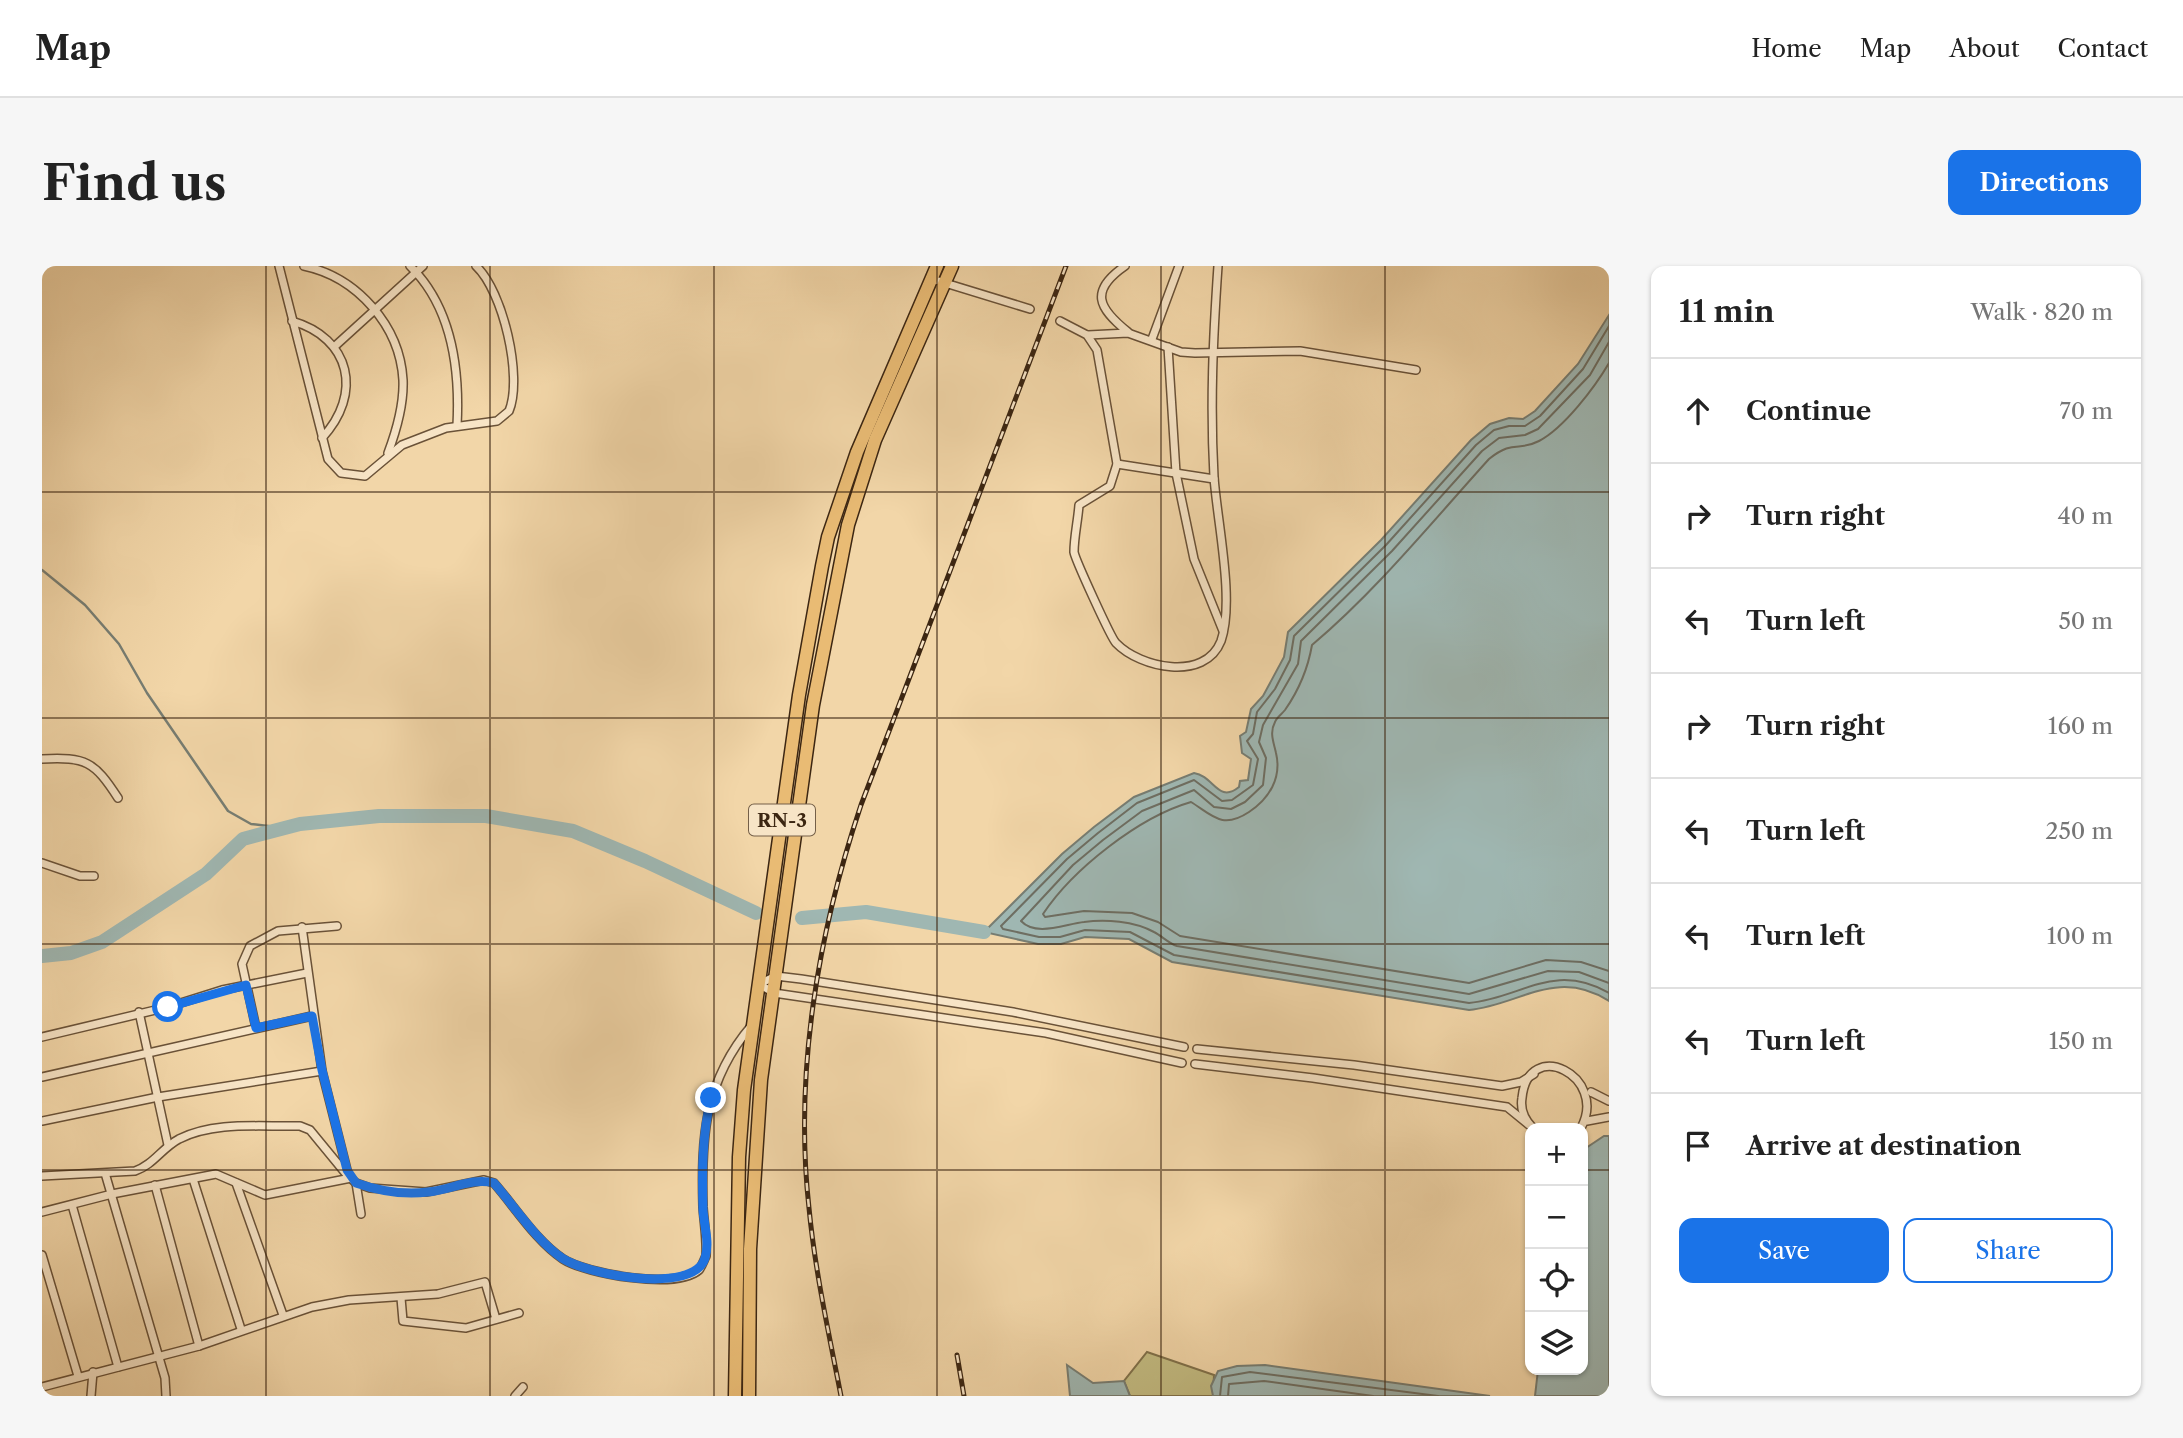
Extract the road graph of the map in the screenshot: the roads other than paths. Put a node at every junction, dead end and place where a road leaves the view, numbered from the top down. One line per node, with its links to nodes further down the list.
1 (279, 266): 13 (street)
2 (304, 266): 11 (street)
3 (475, 266): 22 (street)
4 (937, 266): 10 (highway, RN-3)
5 (952, 266): 10 (highway, RN-3)
6 (1125, 266): 15 (street)
7 (1180, 266): 17 (street)
8 (1218, 266): 20 (street)
9 (416, 268): 11 (street); 22 (street)
10 (938, 281): 12 (street); 36 (highway, RN-3); 37 (highway, RN-3)
11 (374, 309): 19 (street); 24 (street)
12 (1030, 309)
13 (292, 321): 19 (street); 23 (street)
14 (1060, 321): 16 (street)
15 (1128, 333): 16 (street); 17 (street)
16 (1087, 335): 25 (street)
17 (1152, 339): 18 (street)
18 (1168, 346): 20 (street); 26 (street)
19 (334, 347): 23 (street)
20 (1211, 353): 21 (street); 27 (street)
21 (1416, 370)
22 (457, 426): 24 (street)
23 (322, 438): 24 (street)
24 (388, 454)
25 (1117, 464): 26 (street); 28 (street)
26 (1176, 473): 27 (street); 28 (street)
27 (1214, 479): 28 (street)
28 (1223, 631)
29 (42, 759): 30 (street)
30 (118, 798)
31 (42, 863): 32 (street)
32 (94, 876)
33 (337, 926): 34 (street)
34 (302, 928): 35 (street); 38 (street)
35 (307, 973): 38 (street); 44 (street)
36 (776, 976): 37 (street); 39 (street); 40 (highway, RN-3)
37 (758, 984): 40 (street); 47 (highway, RN-3)
38 (246, 985): 43 (street); 48 (street)
39 (886, 992): 41 (street); 42 (street)
40 (774, 993): 42 (street); 85 (highway, RN-3)
41 (958, 1003): 45 (street); 46 (street)
42 (884, 1008): 45 (street)
43 (139, 1012): 50 (street); 53 (street)
44 (312, 1016): 48 (street); 56 (street)
45 (955, 1019): 49 (street)
46 (1050, 1020): 49 (street); 51 (street)
47 (752, 1025): 71 (street); 85 (highway, RN-3)
48 (256, 1028): 53 (street)
49 (1046, 1034): 54 (street)
50 (42, 1037)
51 (1184, 1047)
52 (1197, 1049): 57 (street)
53 (148, 1054): 58 (street); 60 (street)
54 (1182, 1062)
55 (1195, 1064): 65 (street)
56 (322, 1070): 60 (street); 71 (street)
57 (1534, 1074): 59 (street); 66 (street)
58 (42, 1077)
59 (1591, 1091): 61 (street); 64 (street)
60 (158, 1097): 63 (street); 67 (street)
61 (1609, 1101)
62 (1609, 1117): 64 (street)
63 (42, 1121)
64 (1587, 1121)
65 (1527, 1123)
66 (1530, 1123)
67 (168, 1145): 68 (street); 71 (street)
68 (105, 1172): 69 (street); 74 (street)
69 (42, 1176)
70 (193, 1179): 72 (street); 73 (street); 83 (street)
71 (352, 1179): 72 (street); 77 (street)
72 (236, 1184): 81 (street)
73 (155, 1185): 74 (street); 84 (street)
74 (112, 1194): 75 (street); 86 (street)
75 (72, 1205): 76 (street); 87 (street)
76 (42, 1212)
77 (361, 1214)
78 (42, 1255): 89 (street)
79 (401, 1298): 81 (street); 82 (street); 82 (street)
80 (519, 1313): 82 (street)
81 (283, 1315): 83 (street)
82 (496, 1320)
83 (241, 1329): 84 (street)
84 (199, 1346): 86 (street)
85 (742, 1351): 95 (highway, RN-3); 96 (highway, RN-3)
86 (158, 1357): 87 (street); 93 (street)
87 (118, 1367): 88 (street)
88 (93, 1373): 89 (street); 92 (street)
89 (78, 1376): 90 (street)
90 (42, 1387)
91 (523, 1387): 94 (street)
92 (91, 1396)
93 (166, 1396)
94 (515, 1396)
95 (736, 1396)
96 (749, 1396)

